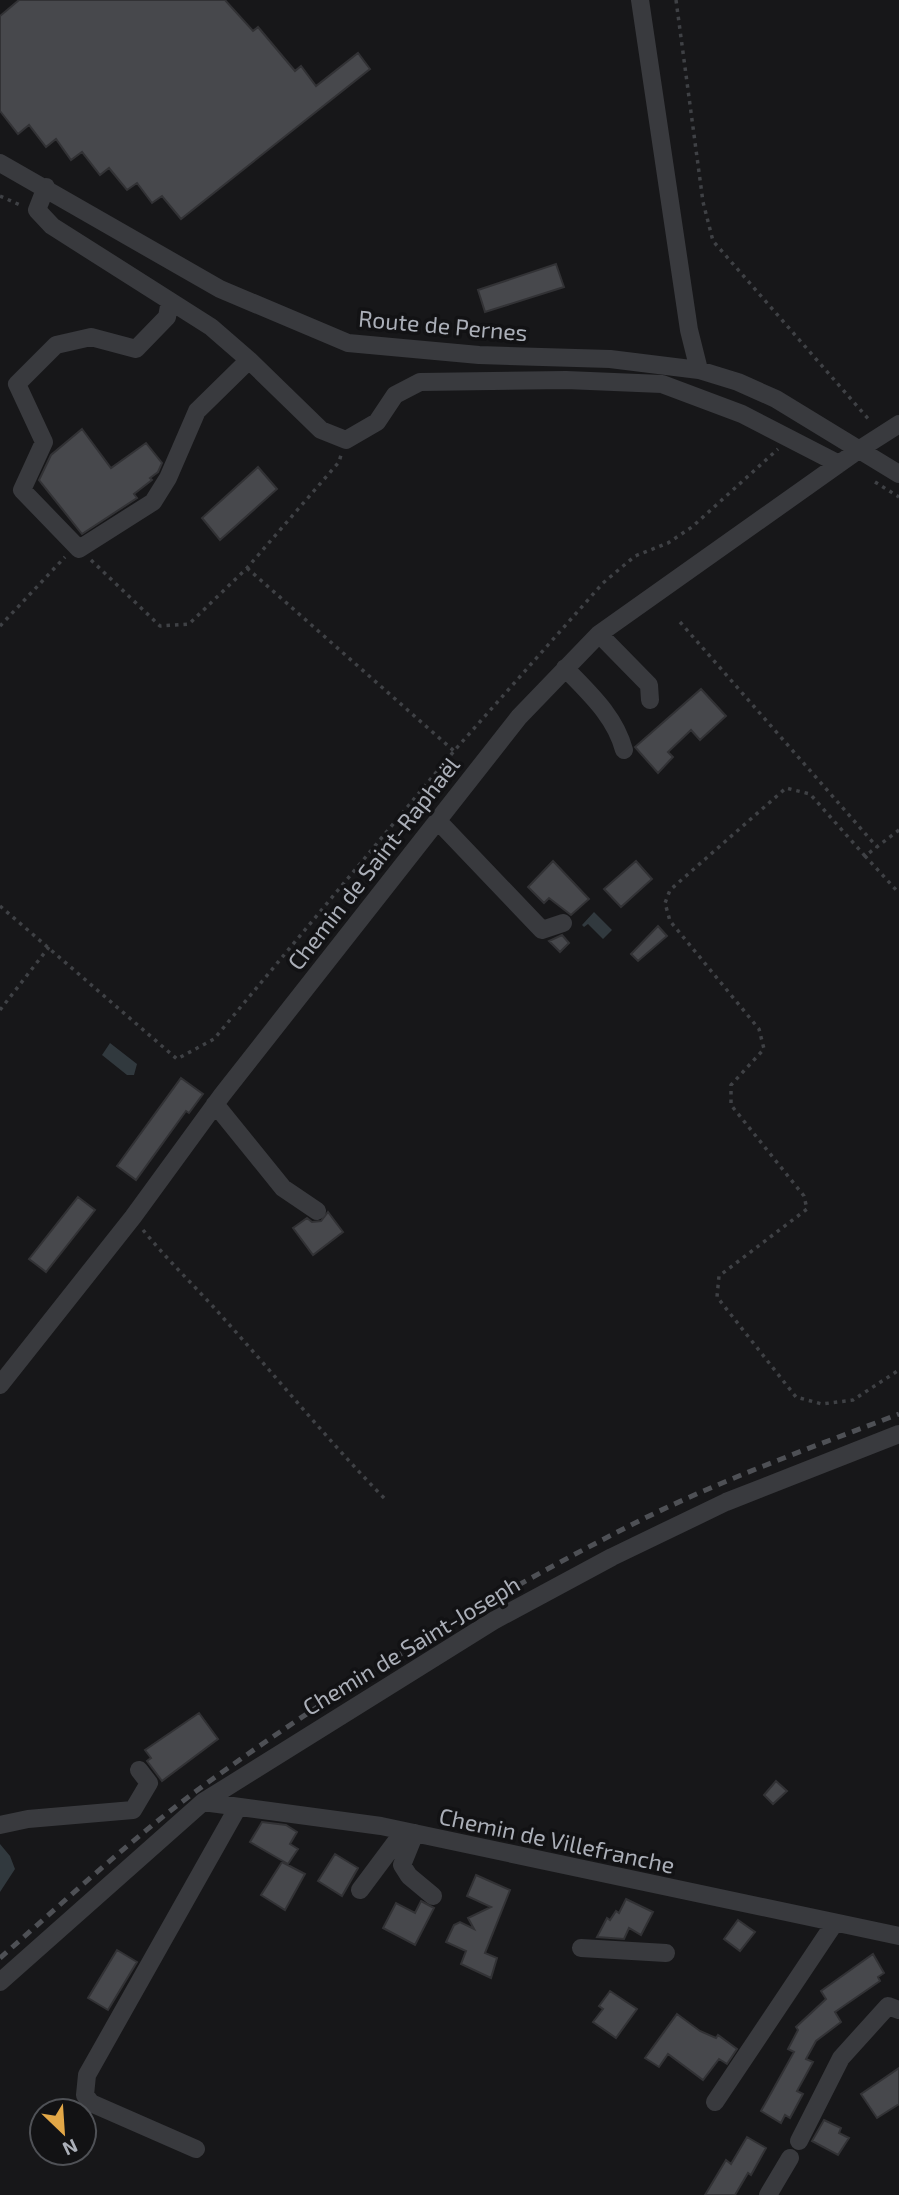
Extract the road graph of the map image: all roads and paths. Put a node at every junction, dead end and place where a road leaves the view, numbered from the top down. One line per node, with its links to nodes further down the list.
1 (640, 0): 9 (street)
2 (676, 0): 11 (path)
3 (0, 163): 4 (street, Route de Pernes)
4 (46, 187): 6 (street); 9 (street, Route de Pernes)
5 (0, 196): 6 (path)
6 (37, 210): 7 (street)
7 (170, 301): 8 (street); 18 (street)
8 (249, 360): 13 (street); 18 (street)
9 (699, 370): 14 (street, Route de Pernes)
10 (899, 424): 11 (street, Chemin de Saint-Raphaël)
11 (883, 434): 14 (street, Chemin de Saint-Raphaël)
12 (790, 439): 13 (street); 15 (street); 26 (path)
13 (346, 440): 19 (path)
14 (860, 449): 15 (street, Chemin de Saint-Raphaël); 16 (street, Route de Pernes)
15 (839, 464): 17 (path); 22 (street, Chemin de Saint-Raphaël)
16 (899, 474)
17 (899, 496)
18 (79, 549): 19 (path); 21 (path)
19 (247, 568): 26 (path)
20 (680, 622): 29 (path)
21 (0, 626)
22 (599, 634): 23 (street, Chemin de Saint-Raphaël); 24 (street)
23 (565, 668): 25 (street); 27 (street, Chemin de Saint-Raphaël)
24 (650, 700)
25 (624, 750)
26 (453, 751): 34 (path)
27 (438, 821): 33 (street); 36 (street, Chemin de Saint-Raphaël)
28 (899, 830): 29 (path)
29 (877, 847): 30 (path)
30 (865, 856): 31 (path); 39 (path)
31 (899, 893)
32 (0, 906): 34 (path)
33 (563, 923)
34 (49, 947): 35 (path)
35 (0, 1010)
36 (215, 1104): 37 (street); 38 (street, Chemin de Saint-Raphaël)
37 (317, 1210)
38 (133, 1217): 40 (street, Chemin de Saint-Raphaël); 42 (path)
39 (899, 1370)
40 (0, 1385)
41 (899, 1434): 44 (street, Chemin de Saint-Joseph)
42 (387, 1501)
43 (139, 1770): 46 (street)
44 (203, 1802): 45 (street, Chemin de Villefranche); 54 (street, Chemin de Saint-Joseph)
45 (238, 1807): 47 (street, Chemin de Villefranche); 58 (street)
46 (0, 1825)
47 (410, 1832): 48 (street); 49 (street); 50 (street, Chemin de Villefranche)
48 (360, 1890)
49 (433, 1896)
50 (834, 1924): 51 (street, Chemin de Villefranche); 56 (street)
51 (899, 1936)
52 (581, 1948): 53 (street)
53 (666, 1953)
54 (0, 1982)
55 (899, 2010): 57 (street)
56 (715, 2102)
57 (799, 2141)
58 (196, 2149)
59 (790, 2158): 60 (street)
60 (768, 2195)

